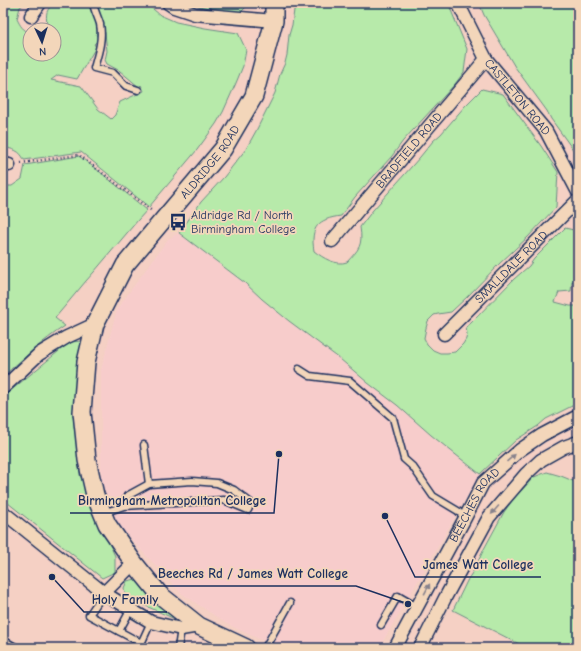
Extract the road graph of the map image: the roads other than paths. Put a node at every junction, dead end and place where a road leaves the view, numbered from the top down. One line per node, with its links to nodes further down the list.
1 (40, 3): 6 (street)
2 (93, 3): 9 (lane)
3 (168, 3): 7 (street)
4 (274, 3): 7 (street, ALDRIDGE ROAD)
5 (458, 3): 8 (street, CASTLETON ROAD)
6 (31, 16)
7 (274, 21): 13 (street, ALDRIDGE ROAD)
8 (486, 59): 10 (street, CASTLETON ROAD); 12 (street, BRADFIELD ROAD)
9 (138, 90)
10 (578, 192)
11 (578, 200): 14 (street, SMALLDALE ROAD)
12 (332, 241)
13 (95, 324): 16 (street); 23 (street, ALDRIDGE ROAD)
14 (444, 334)
15 (299, 369): 24 (lane)
16 (3, 388)
17 (578, 416): 24 (street, BEECHES ROAD, one-way to 17)
18 (578, 442): 42 (street, BEECHES ROAD, one-way to 42)
19 (144, 445): 20 (lane)
20 (150, 484): 21 (lane); 21 (lane)
21 (124, 506): 23 (lane)
22 (3, 512): 26 (street)
23 (103, 513): 25 (street, ALDRIDGE ROAD)
24 (465, 518): 28 (street, BEECHES ROAD, one-way to 24)
25 (134, 563): 26 (street); 32 (street, ALDRIDGE ROAD)
26 (104, 593): 29 (street); 34 (lane)
27 (290, 603): 40 (lane)
28 (417, 607): 31 (lane); 41 (street, BEECHES ROAD)
29 (131, 609): 30 (street); 34 (lane)
30 (152, 622): 33 (street); 36 (lane)
31 (381, 625)
32 (199, 626): 33 (street); 39 (street, ALDRIDGE ROAD)
33 (181, 629): 38 (lane)
34 (119, 631): 36 (lane)
35 (3, 640): 37 (lane)
36 (140, 645)
37 (17, 648)
38 (178, 648)
39 (246, 648)
40 (265, 648)
41 (395, 648)
42 (420, 648)

